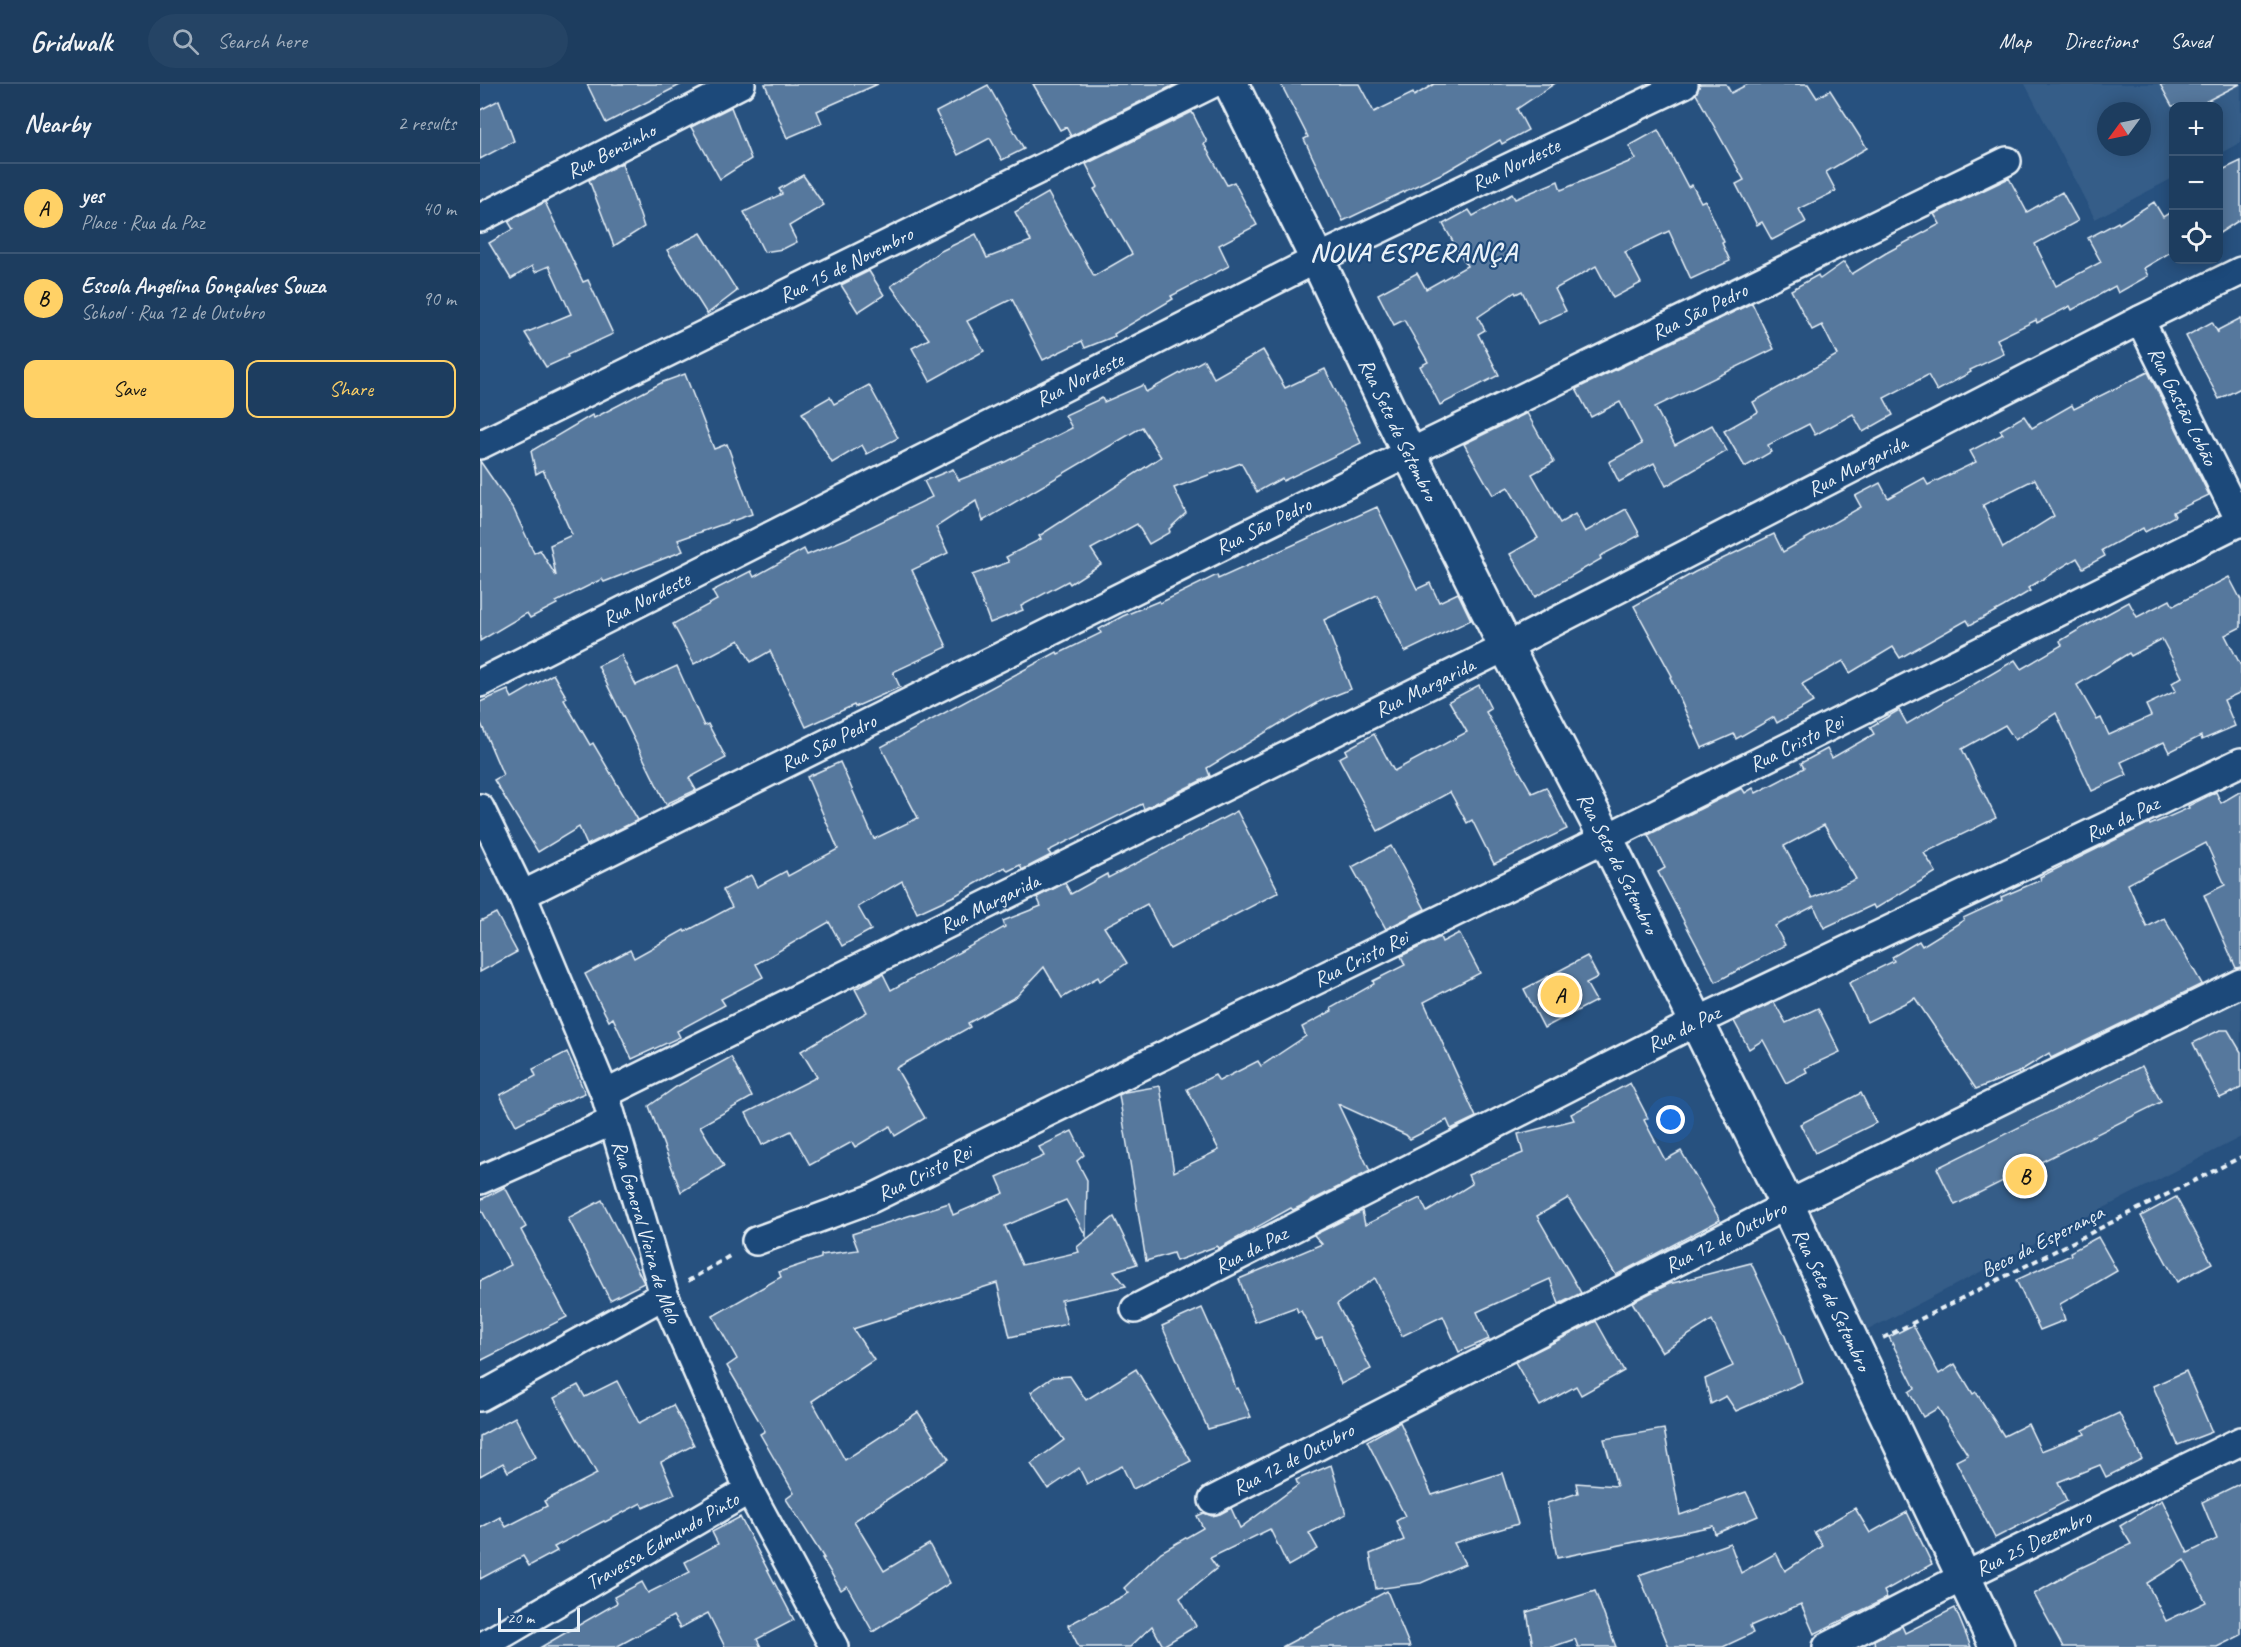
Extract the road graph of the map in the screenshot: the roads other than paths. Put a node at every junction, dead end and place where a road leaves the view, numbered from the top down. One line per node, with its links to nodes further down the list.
1 (741, 84): 6 (street, Rua Benzinho)
2 (1212, 84): 10 (street, Rua 15 de Novembro)
3 (1231, 84): 7 (street, Rua Sete de Setembro)
4 (1684, 84): 7 (street, Rua Nordeste)
5 (2007, 161): 11 (street, Rua São Pedro)
6 (480, 218)
7 (1317, 259): 11 (street, Rua Sete de Setembro); 14 (street, Rua Nordeste)
8 (2241, 271): 9 (street, Rua Margarida)
9 (2140, 320): 12 (street, Rua Gastão Lobão); 13 (street, Rua Margarida)
10 (480, 445)
11 (1408, 453): 13 (street, Rua Sete de Setembro); 18 (street, Rua São Pedro)
12 (2241, 522): 17 (street, Rua Cristo Rei)
13 (1506, 647): 17 (street, Rua Sete de Setembro); 21 (street, Rua Margarida)
14 (480, 683)
15 (2241, 762): 20 (street, Rua da Paz)
16 (480, 808): 18 (street, Rua General Vieira de Melo)
17 (1606, 838): 20 (street, Rua Sete de Setembro); 25 (street, Rua Cristo Rei)
18 (522, 895): 21 (street, Rua General Vieira de Melo)
19 (2241, 983): 24 (street, Rua 12 de Outubro)
20 (1696, 1023): 24 (street, Rua Sete de Setembro); 27 (street, Rua da Paz)
21 (604, 1094): 22 (street, Rua General Vieira de Melo)
22 (613, 1121): 23 (street); 26 (street, Rua General Vieira de Melo)
23 (480, 1180)
24 (1787, 1205): 31 (street, Rua 12 de Outubro); 32 (street, Rua Sete de Setembro)
25 (756, 1241)
26 (664, 1295): 28 (street); 30 (street, Rua General Vieira de Melo)
27 (1135, 1309)
28 (480, 1398)
29 (2241, 1441): 32 (street, Rua 25 Dezembro)
30 (749, 1490): 33 (street, Travessa Edmundo Pinto); 34 (street, Rua General Vieira de Melo)
31 (1213, 1500)
32 (1963, 1577): 35 (street, Rua 25 Dezembro); 36 (street, Rua Sete de Setembro)
33 (481, 1647)
34 (834, 1647)
35 (1827, 1647)
36 (1997, 1647)

